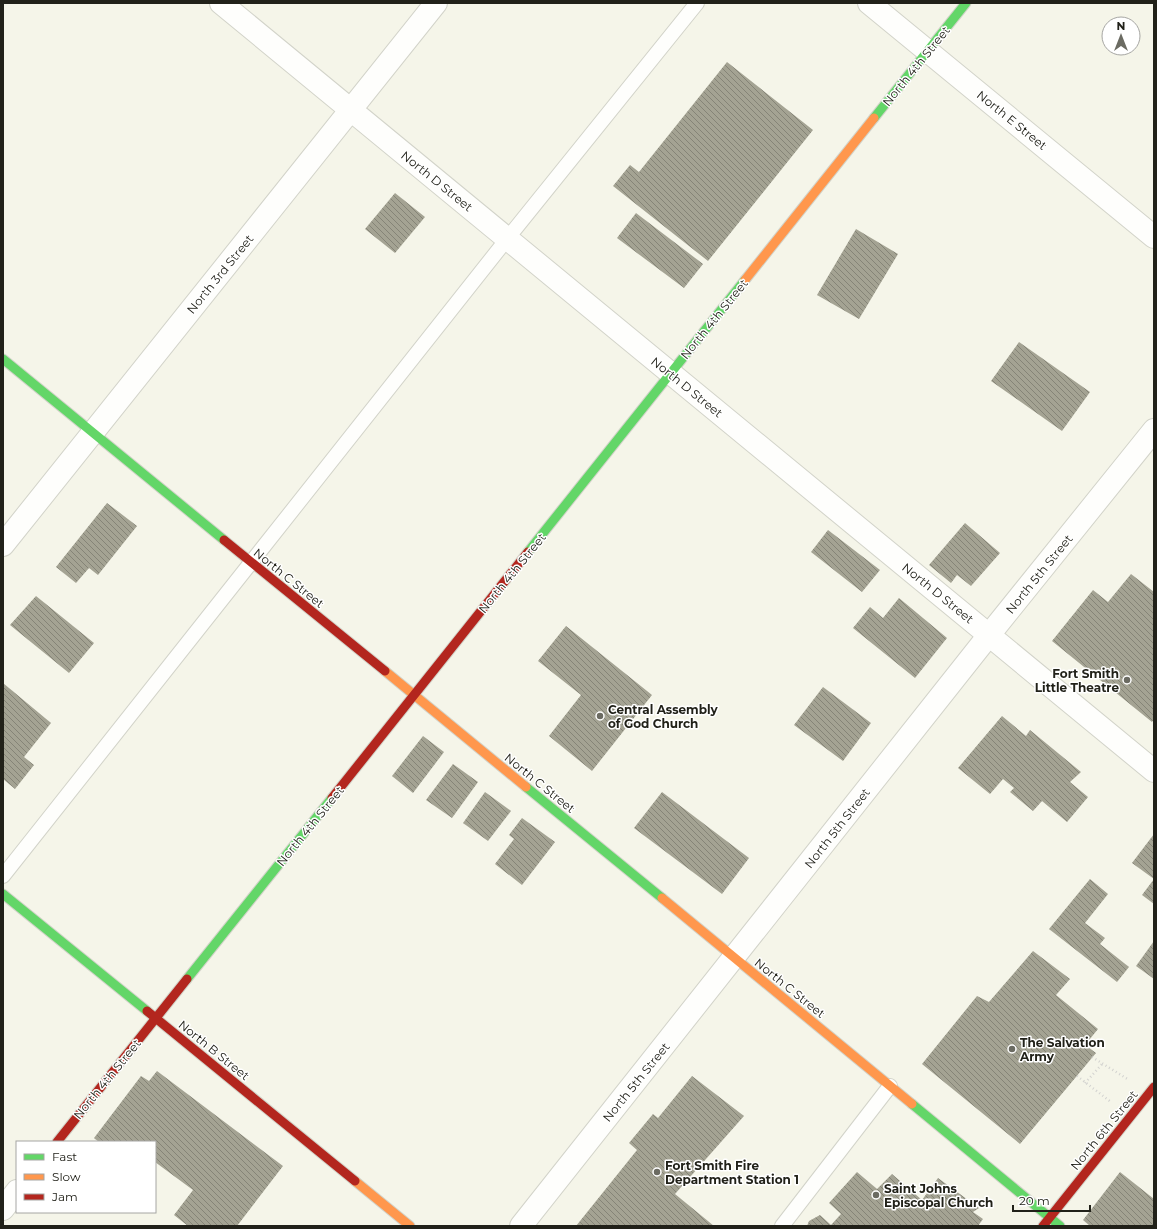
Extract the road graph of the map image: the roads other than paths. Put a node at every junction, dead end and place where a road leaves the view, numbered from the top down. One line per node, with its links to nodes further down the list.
1 (221, 3): 7 (street, North D Street)
2 (436, 3): 7 (street, North 3rd Street)
3 (697, 3): 9 (lane)
4 (870, 3): 6 (street, North E Street)
5 (966, 3): 6 (street, North 4th Street)
6 (928, 51): 8 (street, North E Street); 11 (street, North 4th Street)
7 (350, 110): 9 (street, North D Street); 13 (street, North 3rd Street)
8 (1154, 237)
9 (507, 239): 11 (street, North D Street); 15 (lane)
10 (3, 359): 13 (street, North C Street)
11 (671, 373): 16 (street, North D Street); 17 (street, North 4th Street)
12 (1154, 430): 16 (street, North 5th Street)
13 (93, 433): 14 (street, North 3rd Street); 15 (street, North C Street)
14 (3, 545)
15 (250, 562): 17 (street, North C Street); 19 (lane)
16 (989, 635): 18 (street, North D Street); 21 (street, North 5th Street)
17 (414, 696): 21 (street, North C Street); 22 (street, North 4th Street)
18 (1154, 771)
19 (3, 876)
20 (3, 894): 22 (street, North B Street)
21 (735, 958): 23 (street, North C Street); 30 (street, North 5th Street)
22 (156, 1019): 25 (street, North 4th Street); 29 (street, North B Street)
23 (890, 1086): 28 (street, North C Street); 31 (lane)
24 (1154, 1087): 28 (street, North 6th Street)
25 (58, 1141)
26 (16, 1192): 27 (street)
27 (3, 1209)
28 (1050, 1218): 32 (street, North 6th Street); 33 (street, North C Street)
29 (410, 1226)
30 (521, 1226)
31 (782, 1226)
32 (1043, 1226)
33 (1060, 1226)

